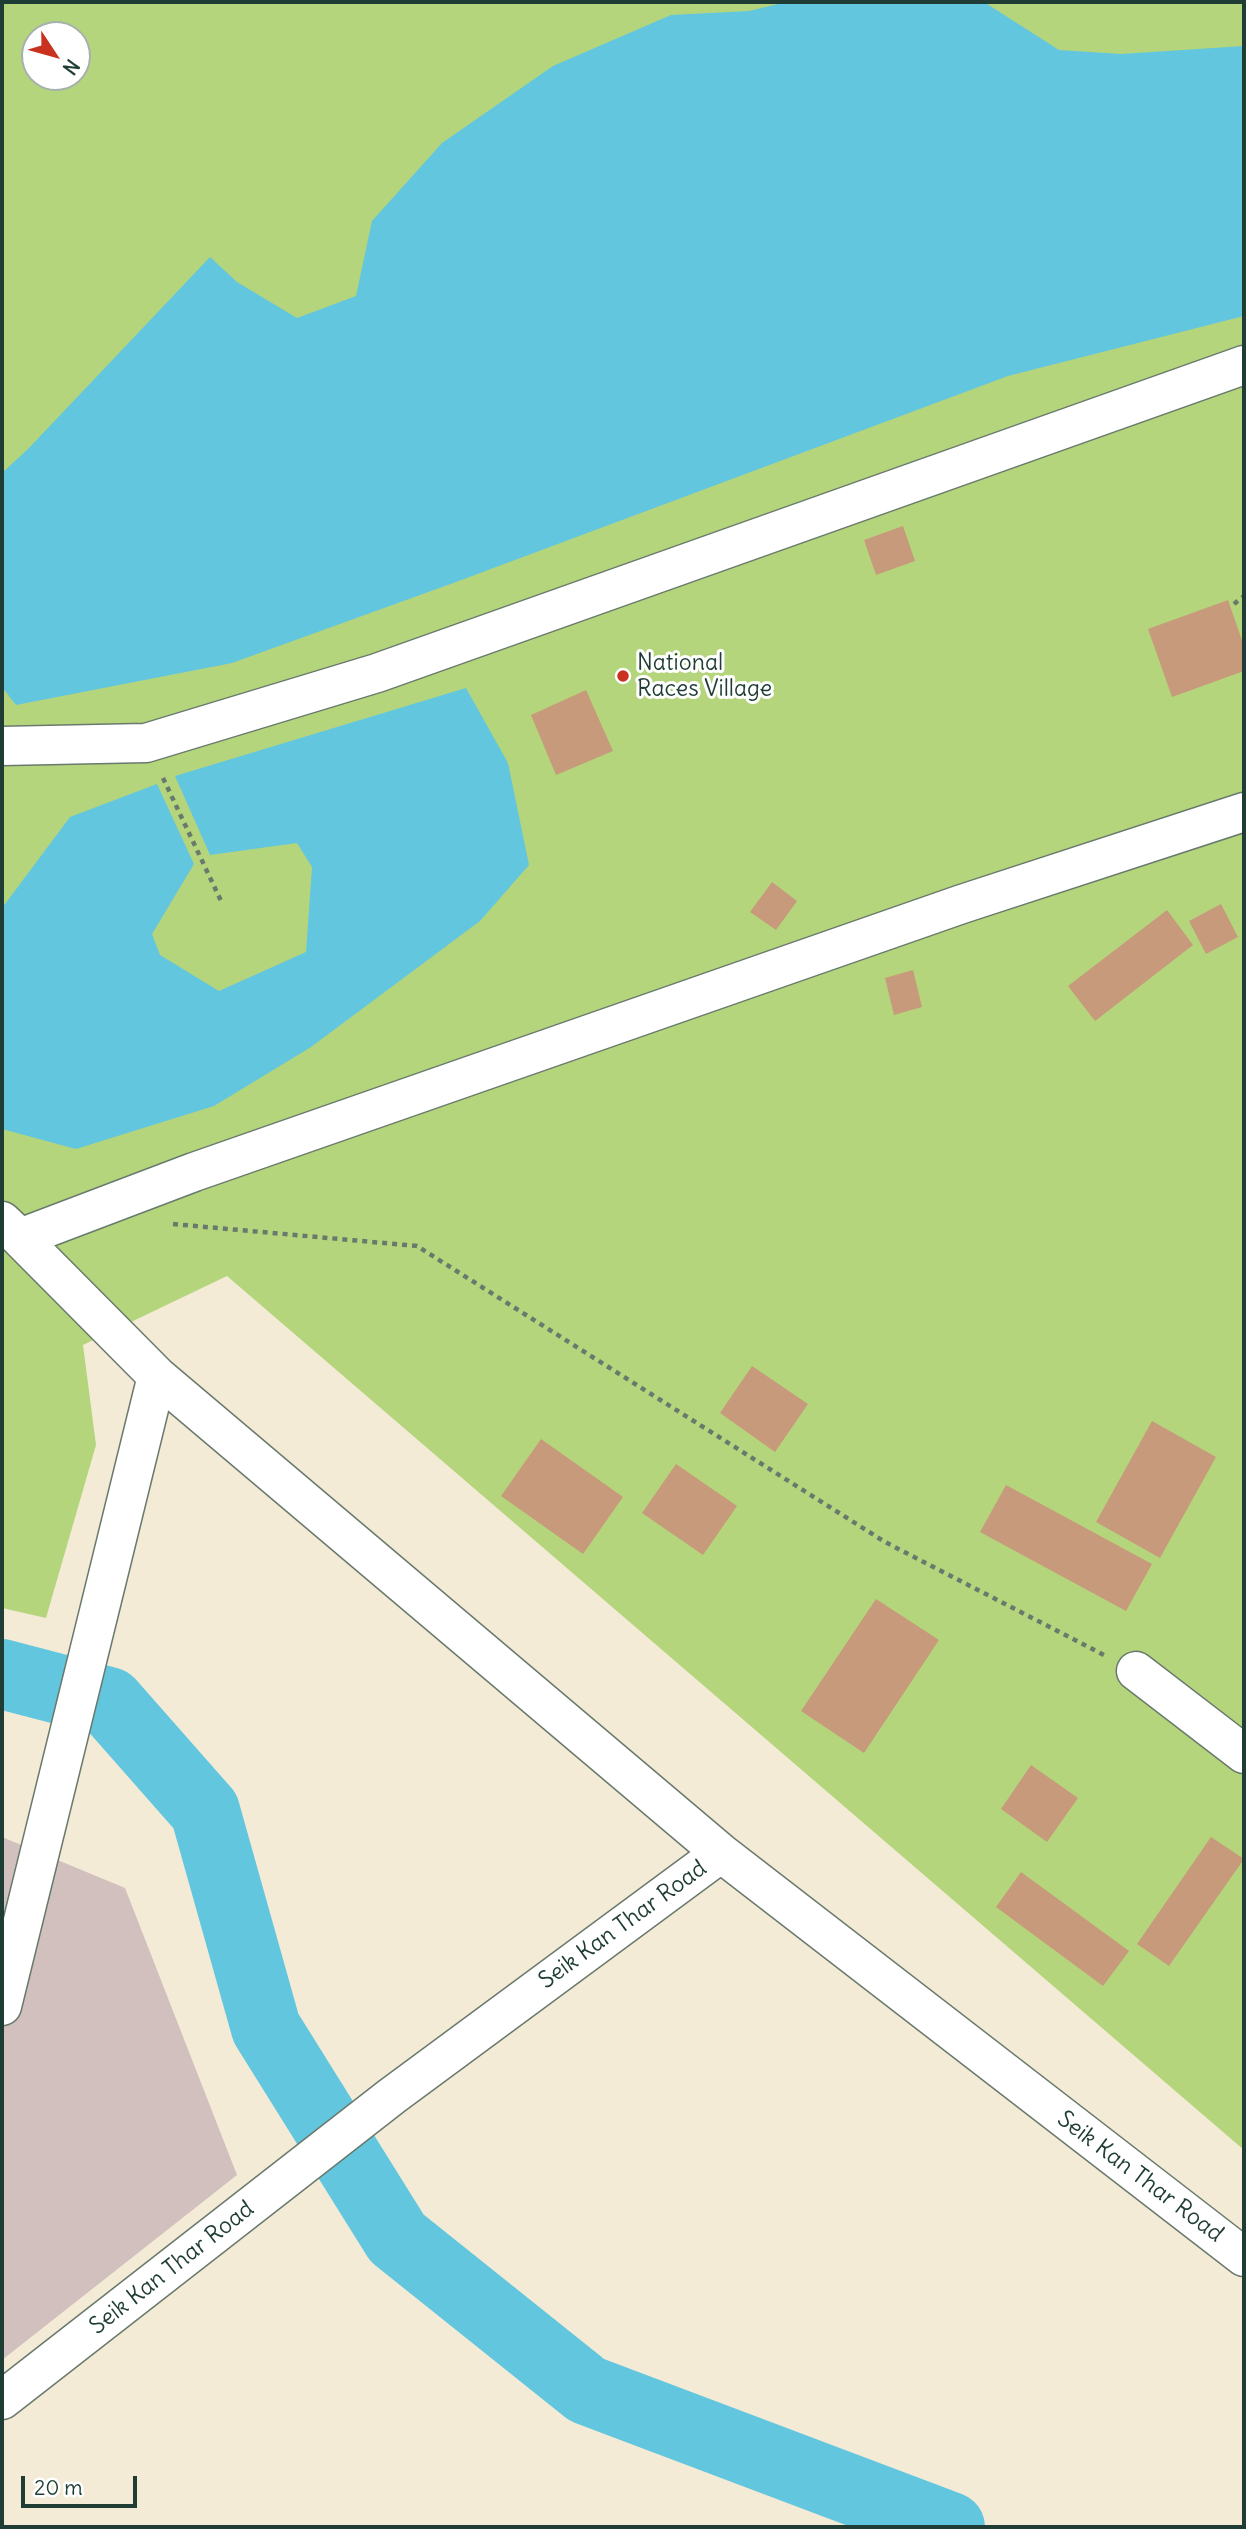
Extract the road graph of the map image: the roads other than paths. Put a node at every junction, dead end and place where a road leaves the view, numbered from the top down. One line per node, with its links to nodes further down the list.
1 (1244, 365): 2 (street)
2 (2, 746)
3 (1244, 812): 4 (street)
4 (11, 1230): 5 (street)
5 (157, 1376): 8 (street); 9 (street)
6 (1136, 1671): 7 (street)
7 (1244, 1754)
8 (722, 1853): 10 (street, Seik Kan Thar Road); 11 (street, Seik Kan Thar Road)
9 (2, 2006)
10 (1244, 2257)
11 (2, 2400)

